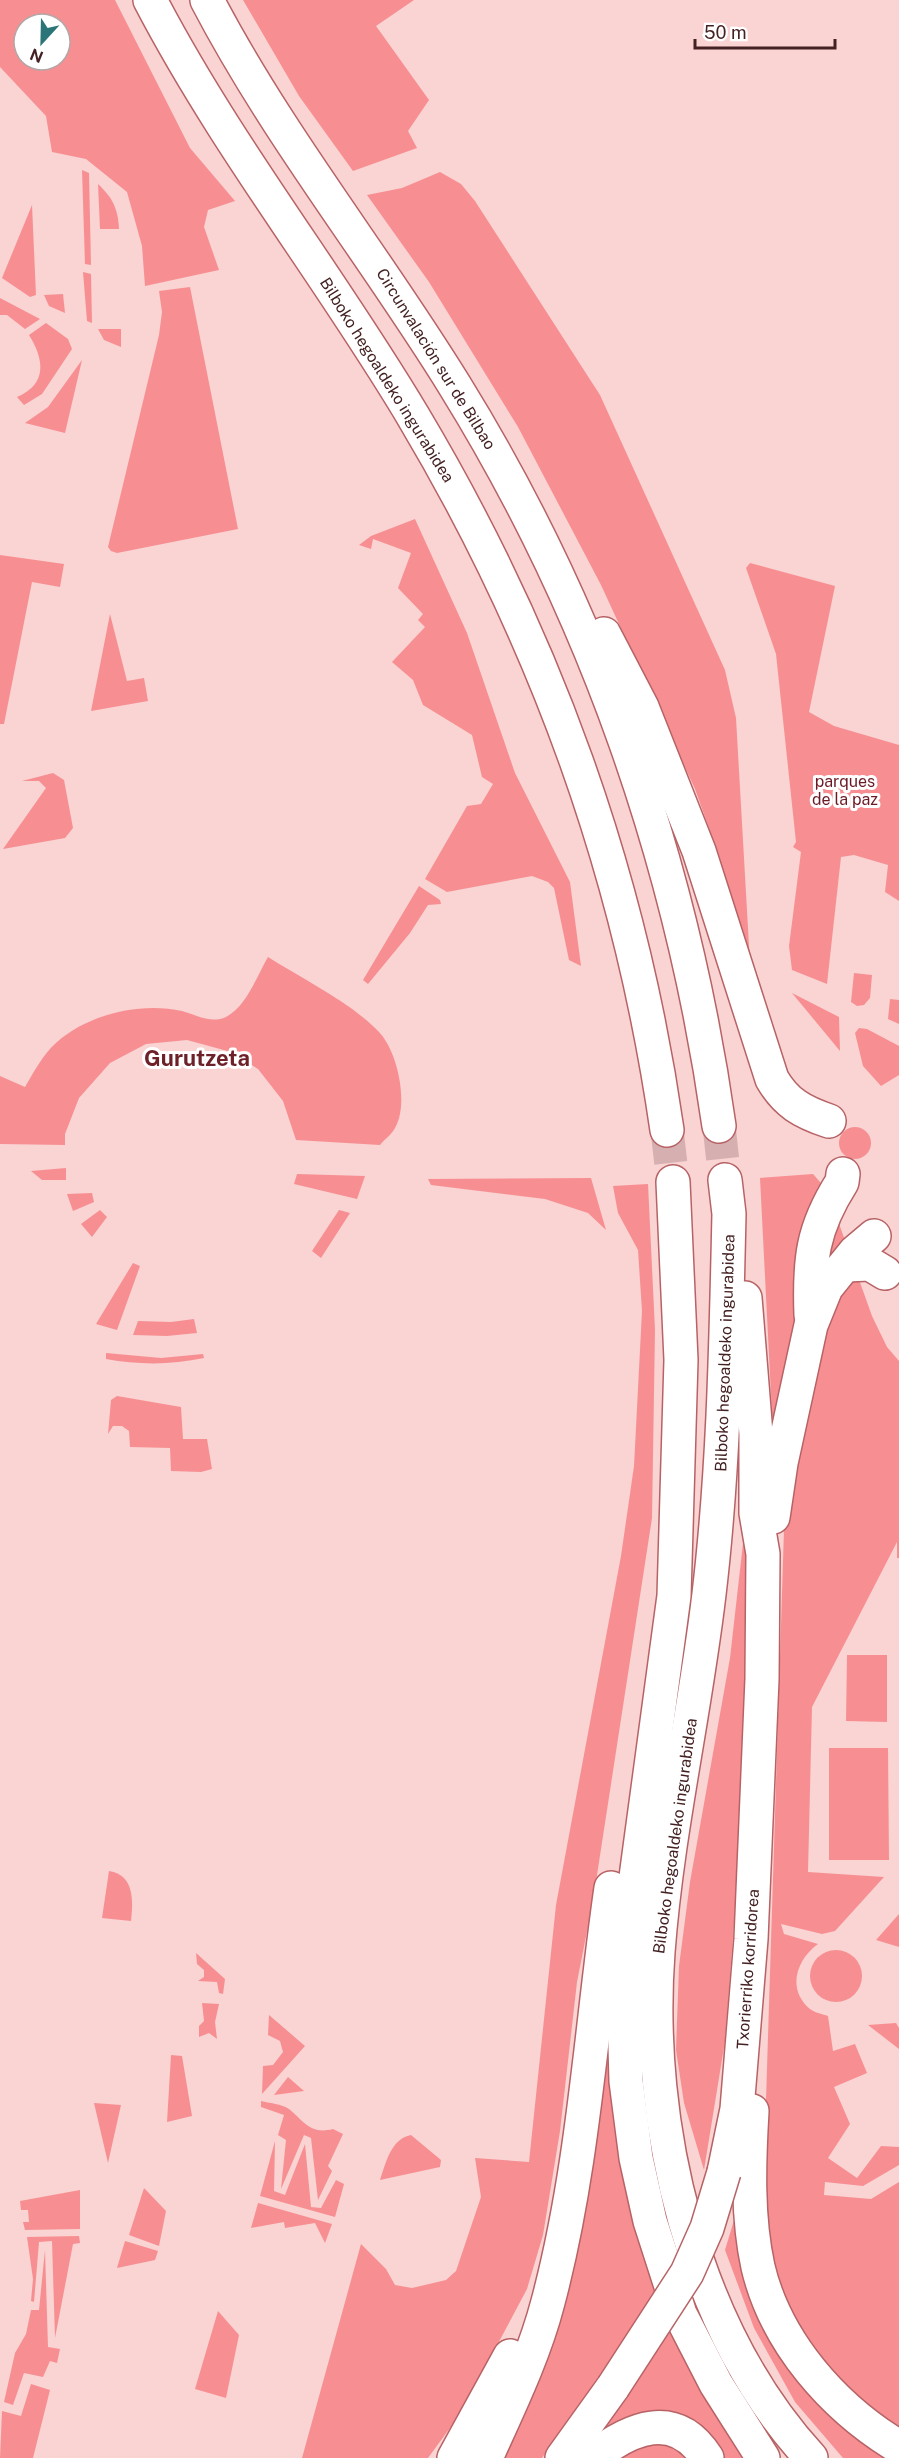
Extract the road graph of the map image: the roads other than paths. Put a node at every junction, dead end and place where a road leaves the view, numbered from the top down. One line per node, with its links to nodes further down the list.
1 (150, 0): 6 (highway, Bilboko hegoaldeko ingurabidea)
2 (207, 0): 3 (highway, Circunvalación sur de Bilbao)
3 (530, 518): 4 (highway); 5 (highway)
4 (829, 1121)
5 (719, 1126)
6 (667, 1130)
7 (843, 1174): 14 (highway)
8 (725, 1180): 10 (highway, Bilboko hegoaldeko ingurabidea)
9 (673, 1182): 15 (highway, Bilboko hegoaldeko ingurabidea)
10 (729, 1214): 16 (highway, Txorierriko korridorea); 24 (highway, Bilboko hegoaldeko ingurabidea)
11 (874, 1236): 12 (highway)
12 (845, 1265): 13 (highway); 14 (highway)
13 (885, 1273)
14 (811, 1325): 16 (highway)
15 (680, 1423): 19 (highway); 23 (highway, Bilboko hegoaldeko ingurabidea)
16 (763, 1554): 17 (highway, Txorierriko korridorea)
17 (751, 1939): 18 (highway); 20 (highway, Txorierriko korridorea, bridge)
18 (899, 2447)
19 (463, 2453)
20 (562, 2458)
21 (592, 2458): 22 (highway)
22 (707, 2458)
23 (763, 2458)
24 (811, 2458)

